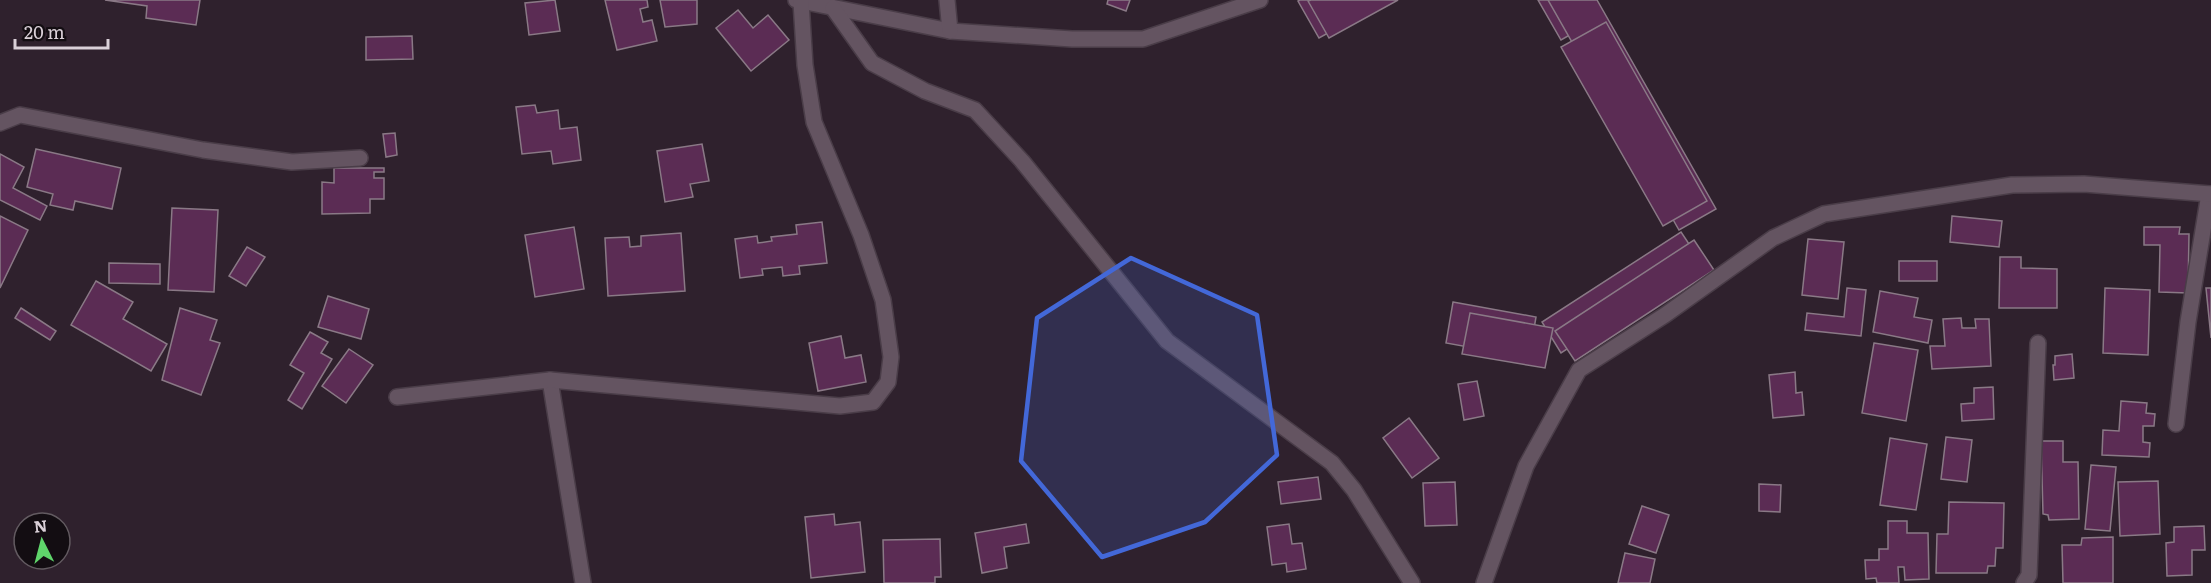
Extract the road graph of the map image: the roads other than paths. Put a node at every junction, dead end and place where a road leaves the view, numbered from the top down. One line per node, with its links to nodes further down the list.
1 (947, 0): 5 (street)
2 (1260, 0): 5 (street)
3 (798, 1): 4 (street); 10 (street)
4 (833, 8): 5 (street); 14 (street)
5 (950, 31)
6 (0, 123): 7 (street)
7 (360, 158)
8 (2210, 194): 12 (street); 15 (street)
9 (2038, 343): 16 (street)
10 (550, 380): 11 (street); 13 (street)
11 (397, 397)
12 (2176, 424)
13 (583, 583)
14 (1412, 583)
15 (1484, 583)
16 (2024, 583)

